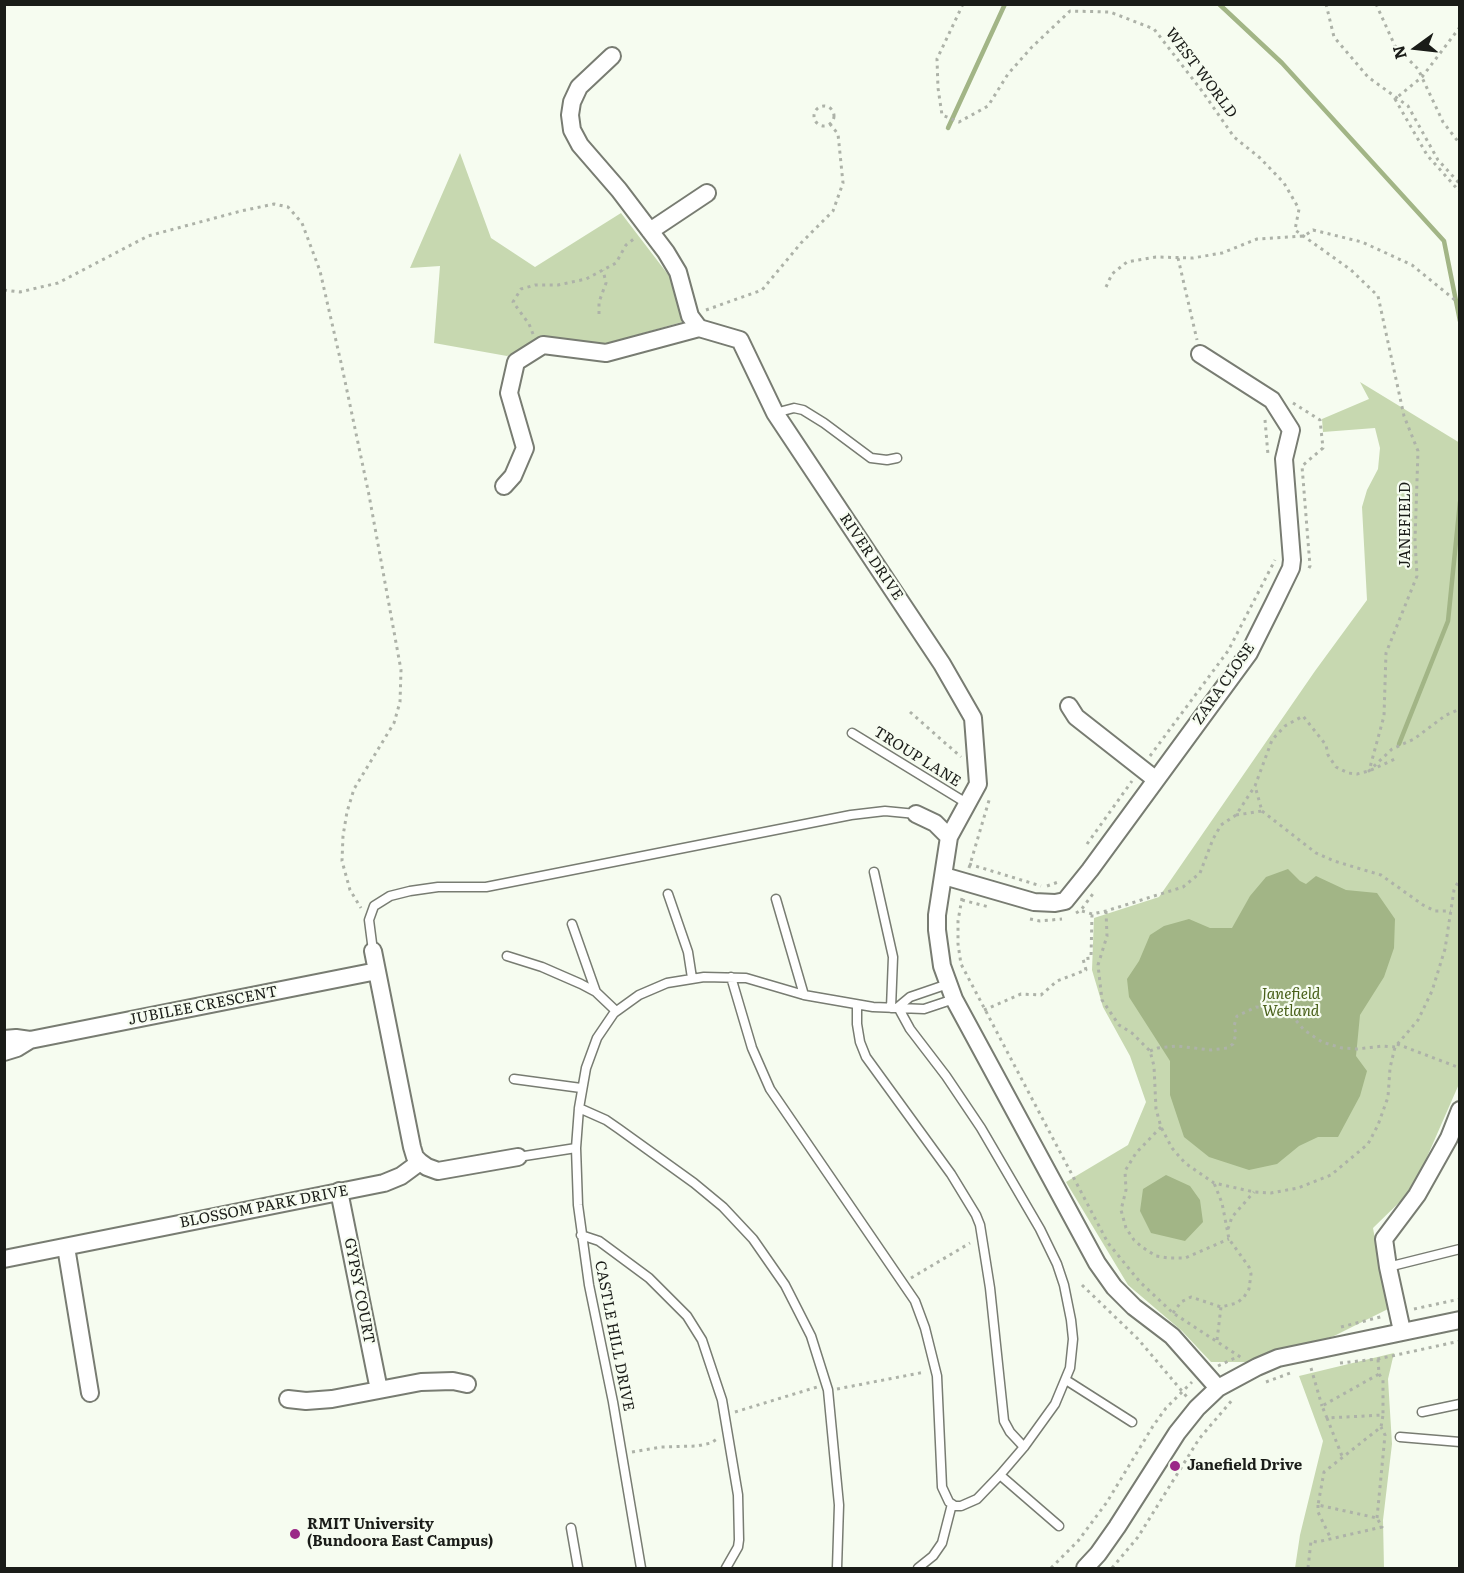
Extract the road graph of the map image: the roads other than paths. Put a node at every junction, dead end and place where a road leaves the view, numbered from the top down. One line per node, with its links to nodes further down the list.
1 (612, 56): 3 (street)
2 (707, 193): 3 (street)
3 (649, 229): 4 (street)
4 (694, 322): 6 (street, RIVER DRIVE); 8 (street)
5 (1200, 354): 11 (street, ZARA CLOSE)
6 (775, 413): 7 (lane); 12 (street, RIVER DRIVE)
7 (897, 458)
8 (504, 486)
9 (1069, 706): 11 (street)
10 (852, 733): 12 (lane, TROUP LANE)
11 (1155, 779): 16 (street, ZARA CLOSE)
12 (968, 804): 14 (street, RIVER DRIVE)
13 (916, 814): 14 (street); 20 (lane)
14 (949, 837): 16 (street)
15 (874, 872): 29 (lane)
16 (944, 876): 26 (street)
17 (668, 894): 24 (lane)
18 (776, 899): 27 (lane)
19 (572, 924): 25 (lane)
20 (373, 951): 22 (street)
21 (507, 957): 25 (lane)
22 (377, 971): 32 (street, JUBILEE CRESCENT); 40 (street)
23 (731, 977): 24 (lane); 27 (lane); 62 (lane)
24 (692, 978): 30 (lane)
25 (596, 992): 30 (lane)
26 (951, 992): 29 (lane); 29 (lane); 51 (street)
27 (804, 995): 28 (lane)
28 (857, 1005): 29 (lane); 60 (lane)
29 (895, 1007): 49 (lane)
30 (616, 1011): 35 (lane, CASTLE HILL DRIVE)
31 (4, 1039): 32 (street, JUBILEE CRESCENT)
32 (30, 1040): 33 (street, JUBILEE CRESCENT)
33 (4, 1052)
34 (514, 1079): 35 (lane)
35 (581, 1088): 36 (lane, CASTLE HILL DRIVE)
36 (579, 1108): 38 (lane, CASTLE HILL DRIVE); 69 (lane)
37 (1460, 1110): 46 (street)
38 (576, 1148): 39 (lane); 42 (lane, CASTLE HILL DRIVE)
39 (518, 1157): 40 (street)
40 (420, 1162): 41 (street, BLOSSOM PARK DRIVE)
41 (339, 1191): 43 (street, BLOSSOM PARK DRIVE); 52 (street, GYPSY COURT)
42 (581, 1235): 67 (lane, CASTLE HILL DRIVE); 68 (lane)
43 (66, 1247): 45 (street, BLOSSOM PARK DRIVE); 53 (street)
44 (1460, 1249): 46 (lane)
45 (4, 1259)
46 (1388, 1267): 48 (street)
47 (1460, 1320): 48 (street)
48 (1402, 1331): 51 (street)
49 (1066, 1380): 57 (lane); 60 (lane)
50 (467, 1384): 52 (street)
51 (1218, 1388): 70 (street)
52 (379, 1390): 54 (street)
53 (90, 1393)
54 (288, 1399)
55 (1460, 1404): 56 (lane)
56 (1422, 1412)
57 (1132, 1422)
58 (1400, 1437): 59 (lane)
59 (1460, 1442)
60 (1024, 1446): 61 (lane)
61 (1000, 1475): 62 (lane); 63 (lane)
62 (952, 1504): 65 (lane)
63 (1059, 1526)
64 (571, 1527): 66 (lane)
65 (924, 1567)
66 (578, 1569)
67 (641, 1569)
68 (726, 1569)
69 (837, 1569)
70 (1085, 1569)

